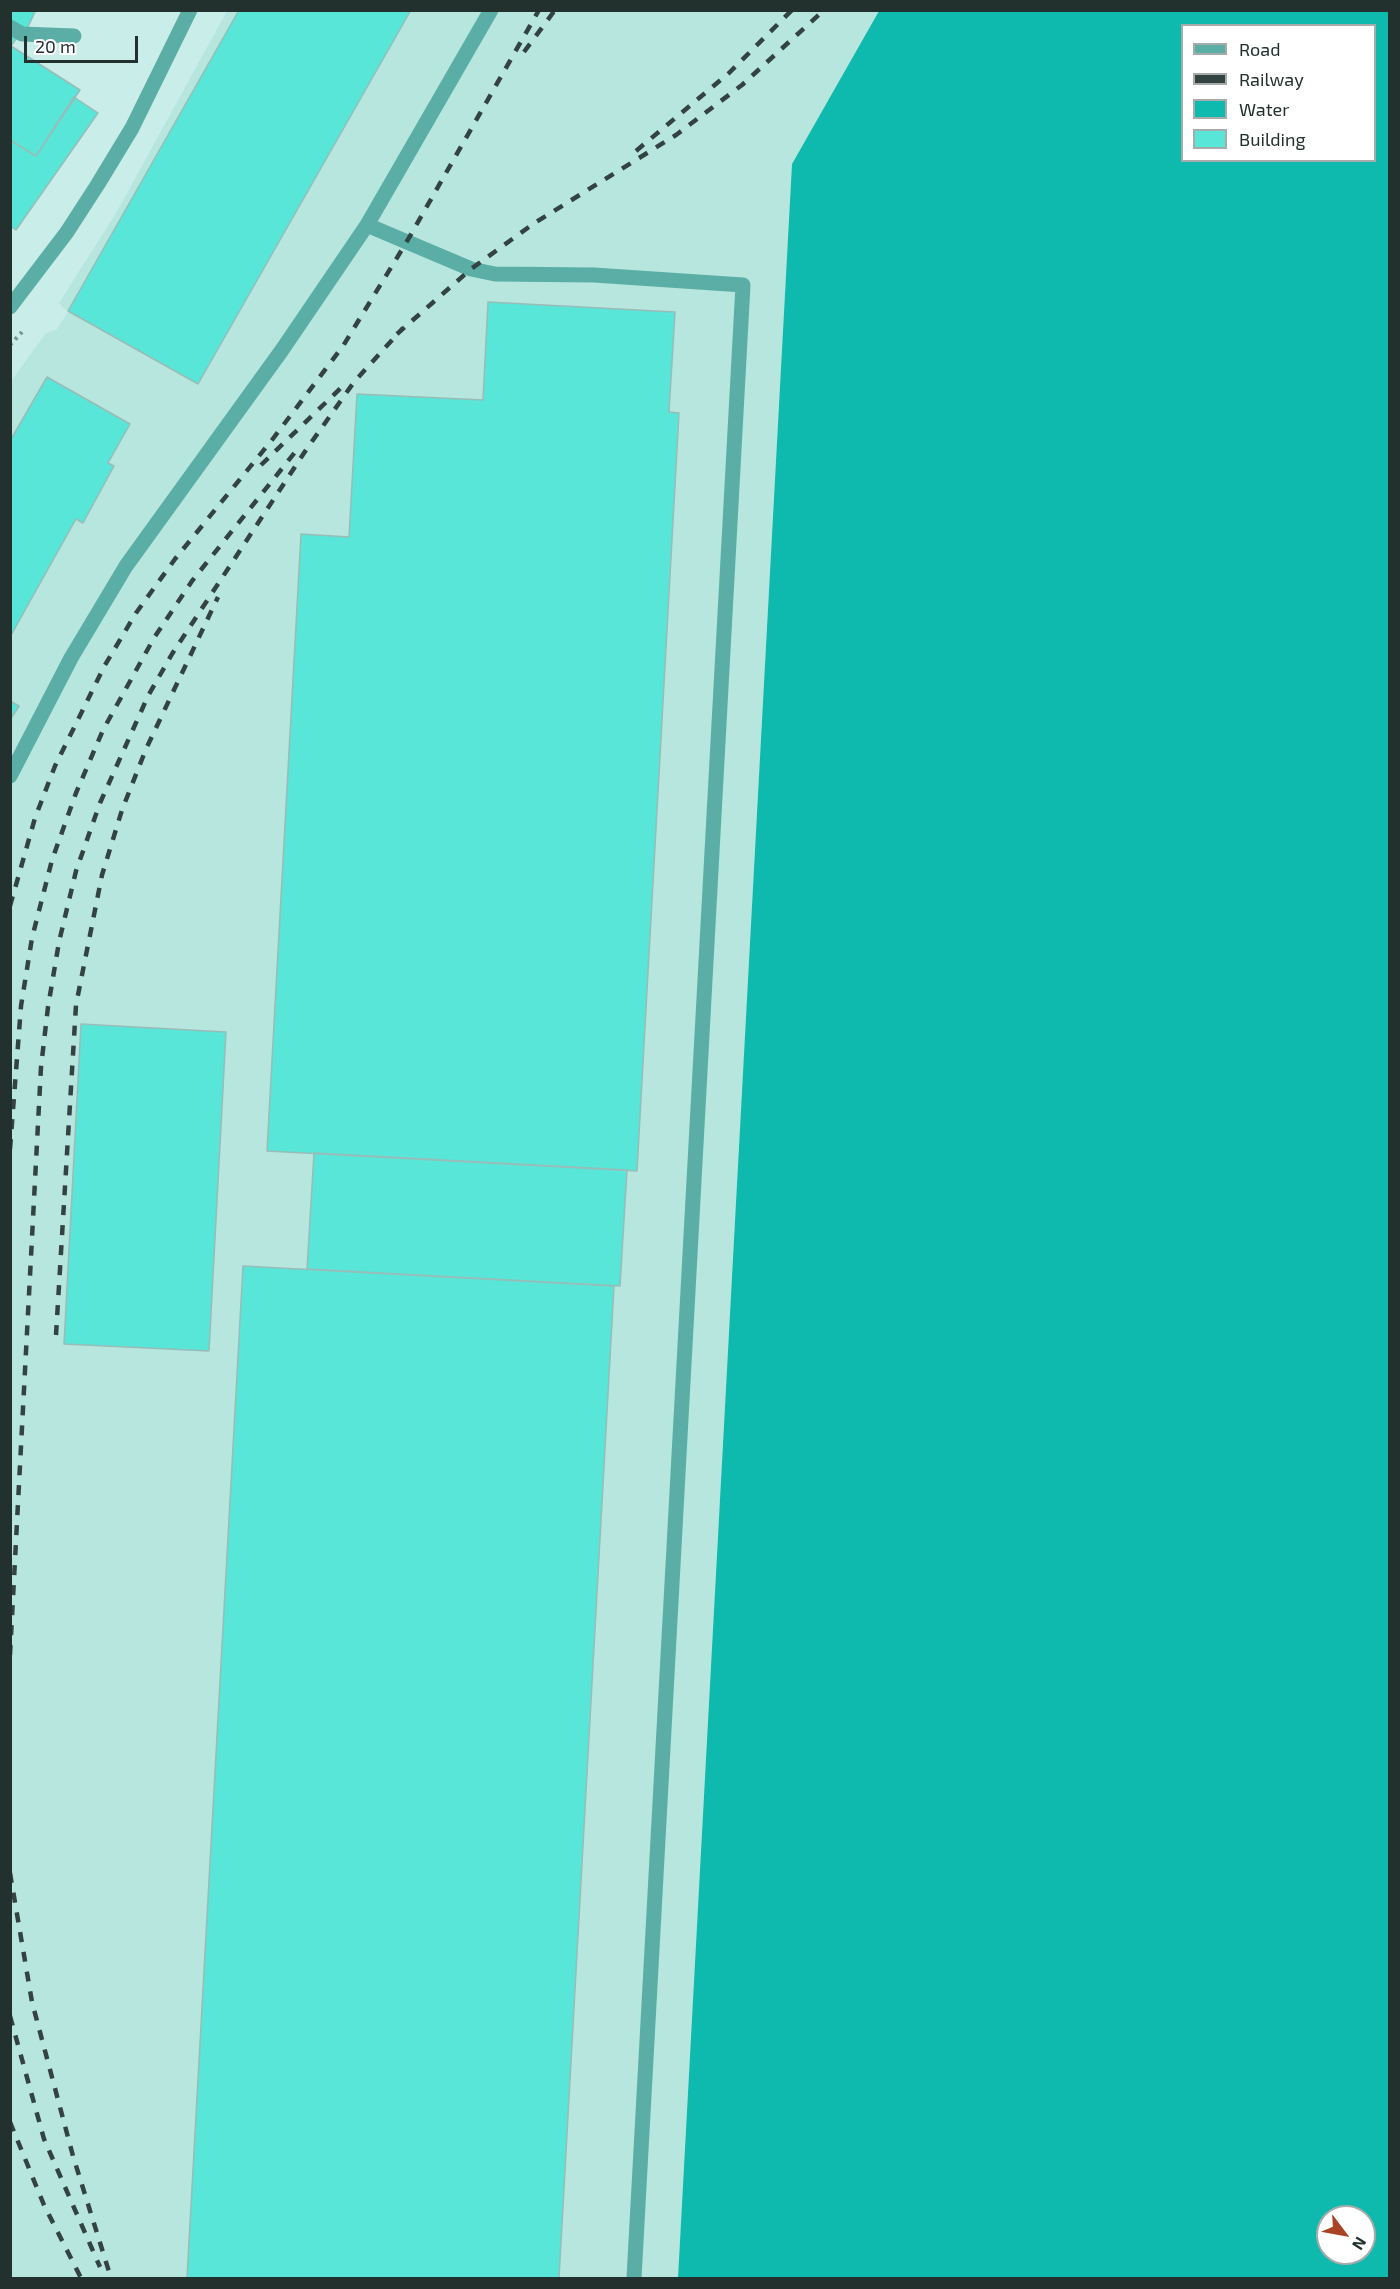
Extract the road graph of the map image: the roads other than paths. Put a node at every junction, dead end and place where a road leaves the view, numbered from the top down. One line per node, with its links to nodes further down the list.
1 (190, 10): 6 (street)
2 (491, 10): 5 (street)
3 (10, 27): 4 (street)
4 (74, 36)
5 (367, 225): 7 (street); 8 (street)
6 (10, 307)
7 (10, 776)
8 (634, 2278)

